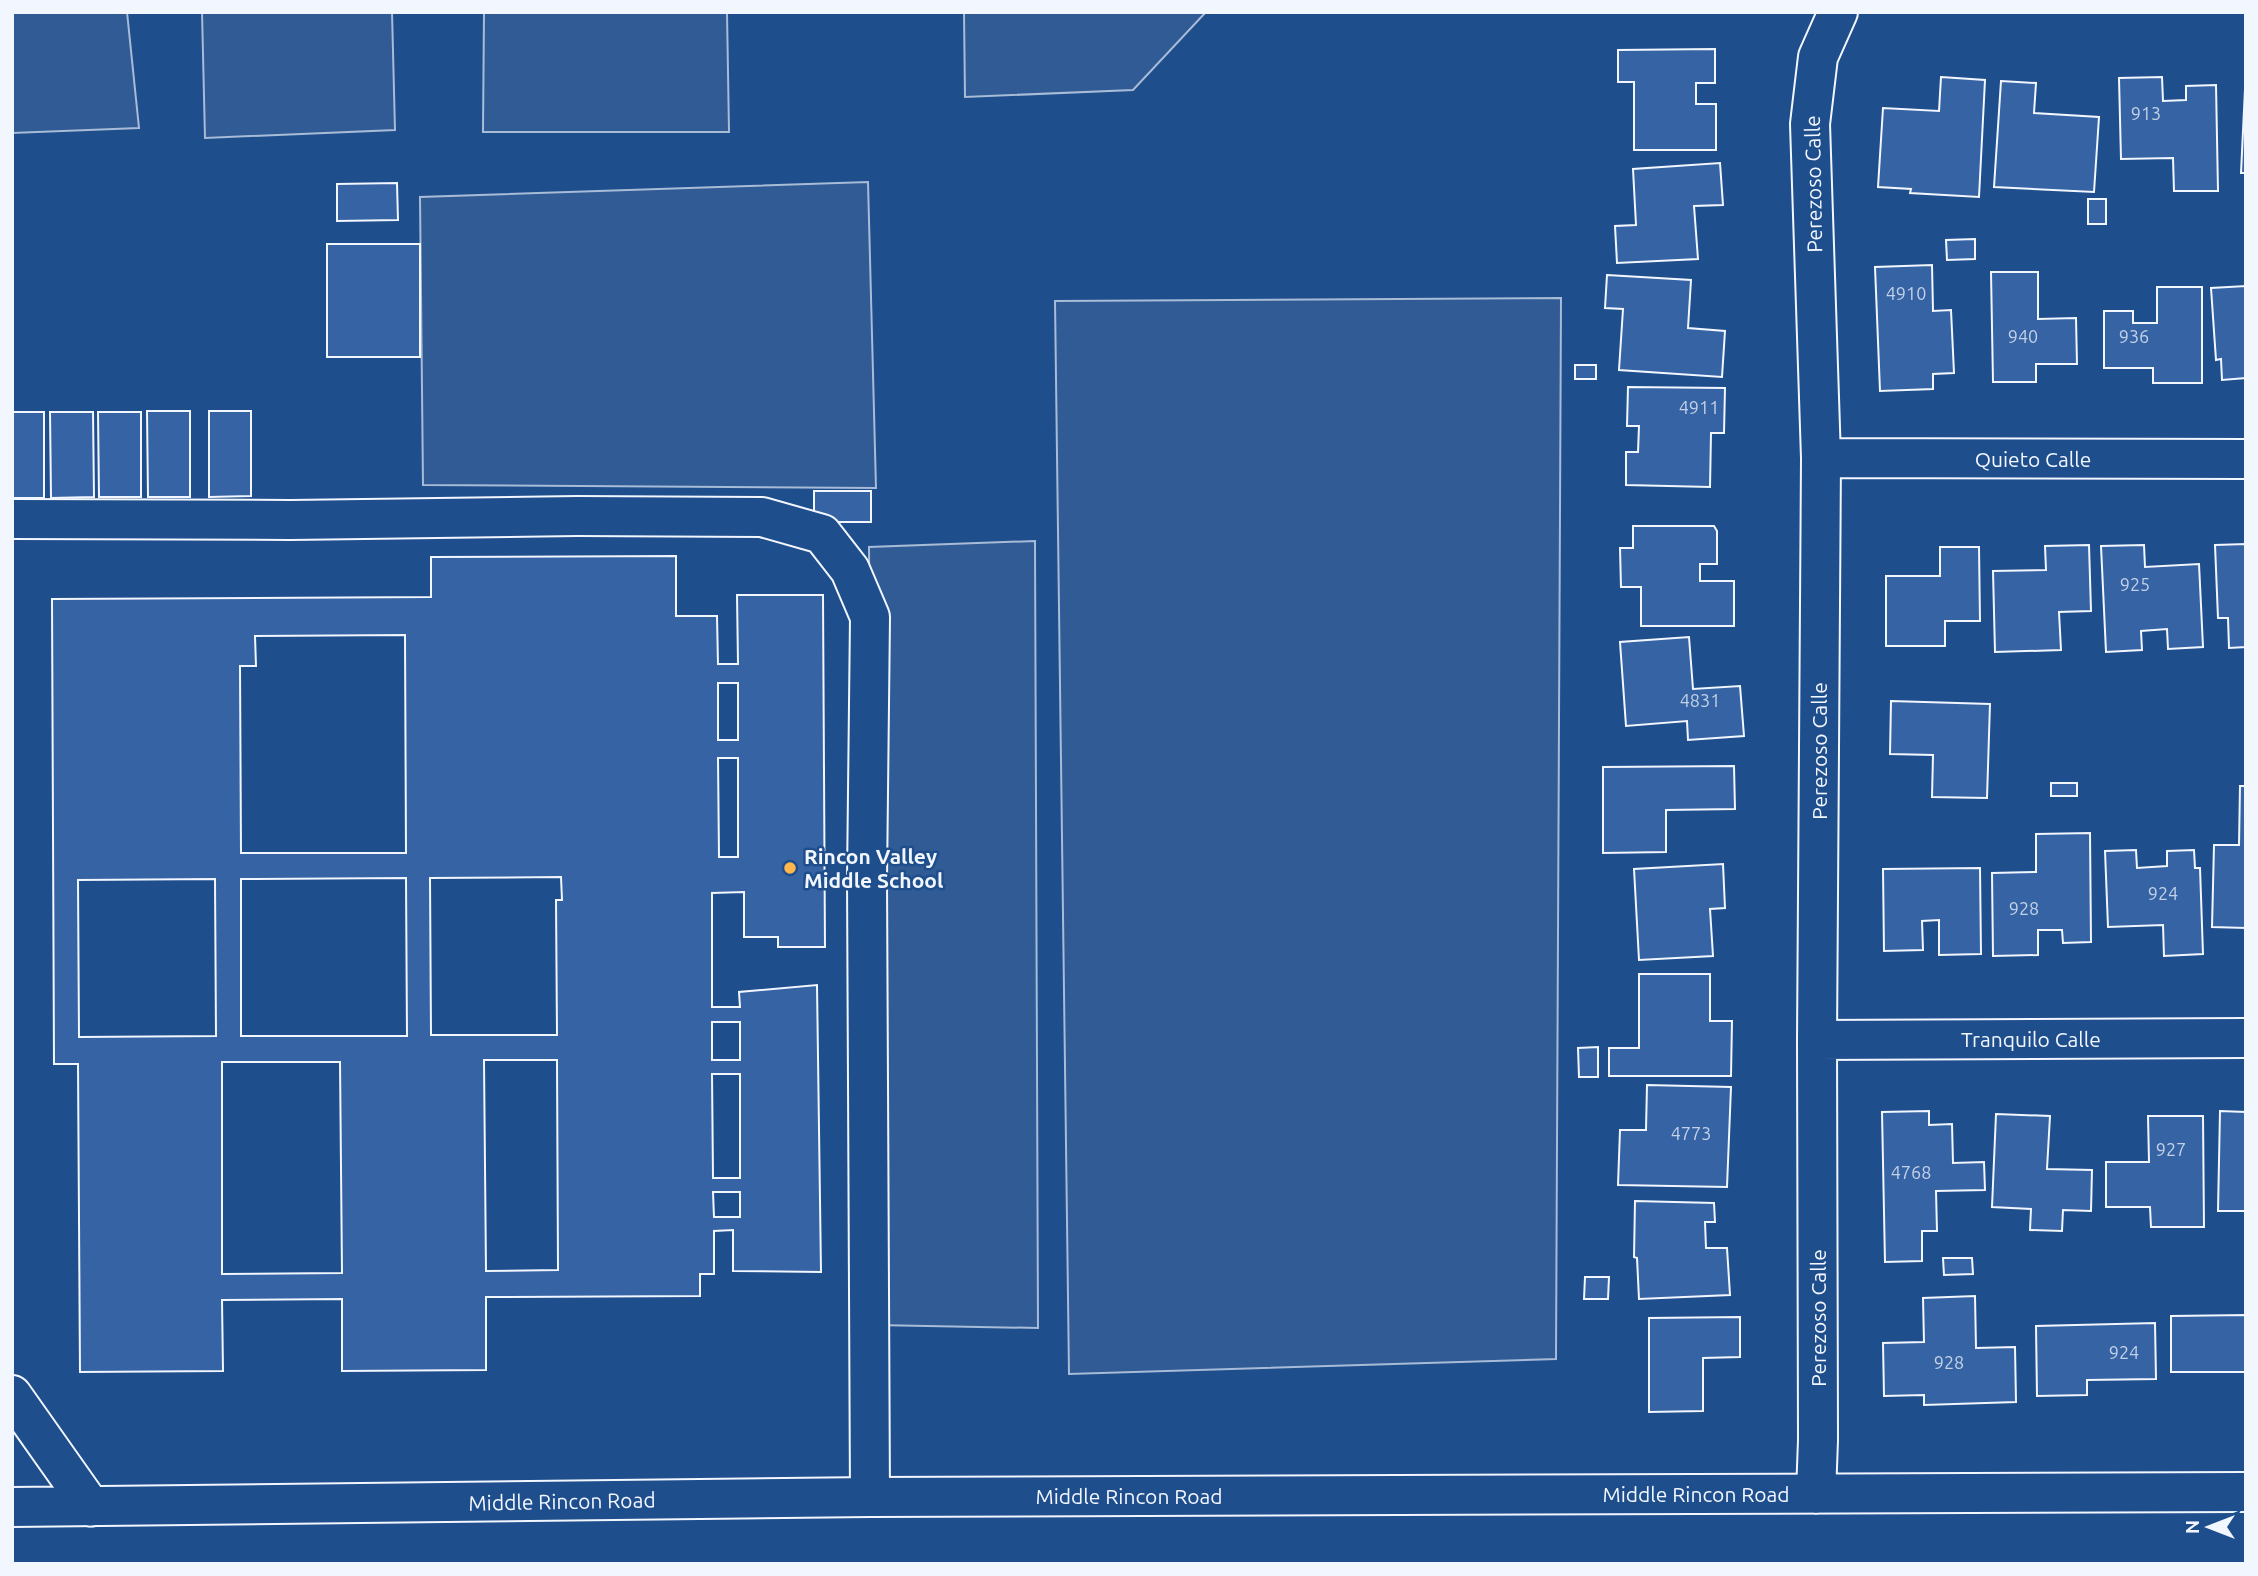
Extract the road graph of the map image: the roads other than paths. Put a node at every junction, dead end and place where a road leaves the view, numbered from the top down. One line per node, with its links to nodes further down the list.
1 (1838, 12): 2 (street, Perezoso Calle)
2 (1821, 458): 3 (street, Quieto Calle); 6 (street, Perezoso Calle)
3 (2246, 459)
4 (12, 519): 10 (street)
5 (2246, 1038): 6 (street, Tranquilo Calle)
6 (1817, 1040): 9 (street, Perezoso Calle)
7 (12, 1395): 12 (street)
8 (2246, 1492): 9 (street, Middle Rincon Road)
9 (1816, 1494): 10 (street, Middle Rincon Road)
10 (870, 1497): 12 (street, Middle Rincon Road)
11 (12, 1507): 12 (street, Middle Rincon Road)
12 (90, 1507)

